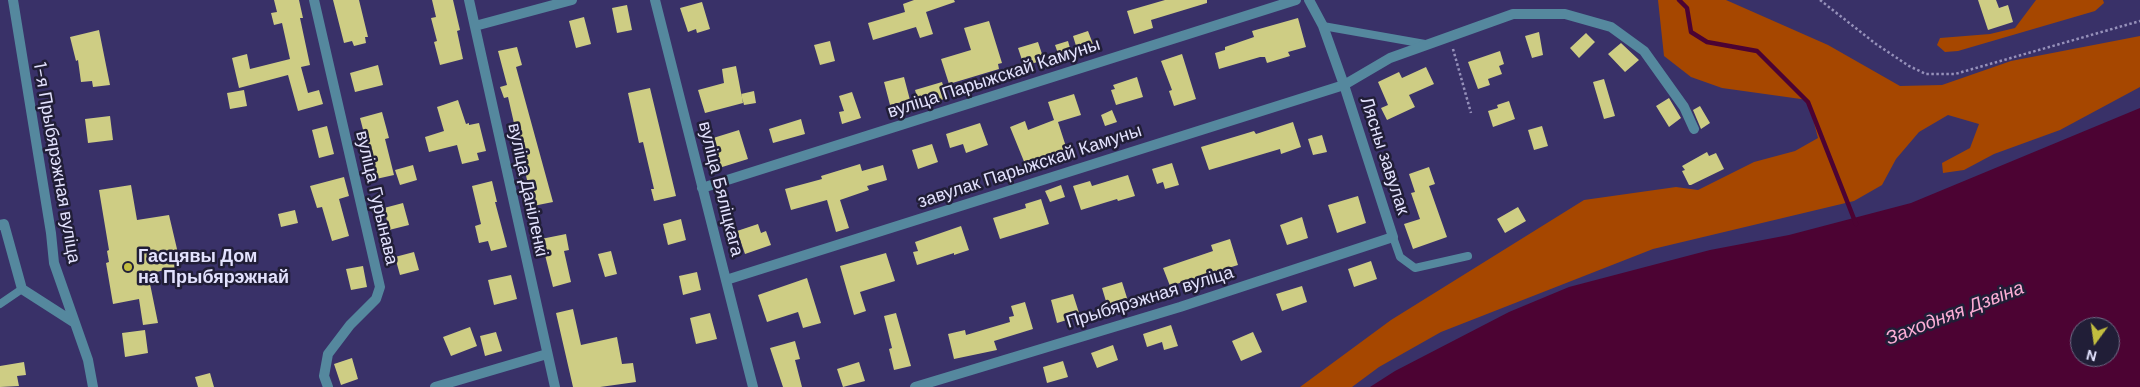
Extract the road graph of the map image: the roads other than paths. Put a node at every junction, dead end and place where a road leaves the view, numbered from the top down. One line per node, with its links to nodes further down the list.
1 (13, 0): 20 (street, 1-я Прыбярэжная вуліца)
2 (314, 0): 23 (street, вуліца Гурынава)
3 (469, 0): 8 (street, вуліца Даніленкі)
4 (572, 0): 8 (street)
5 (654, 0): 13 (street, вуліца Бяліцкага)
6 (1296, 0): 13 (street, вуліца Парыжскай Камуны)
7 (1309, 0): 9 (street, Лясны завулак)
8 (474, 26): 21 (street, вуліца Даніленкі)
9 (1323, 26): 10 (lane); 11 (street, Лясны завулак)
10 (1425, 44): 11 (street, Лясны завулак); 12 (street, Лясны завулак)
11 (1344, 84): 15 (street, Лясны завулак); 17 (street, завулак Парыжскай Камуны)
12 (1694, 129)
13 (702, 188): 17 (street, вуліца Бяліцкага)
14 (0, 225): 18 (street)
15 (1392, 237): 16 (lane); 27 (street, Прыбярэжная вуліца)
16 (1468, 256)
17 (726, 280): 26 (street, вуліца Бяліцкага)
18 (22, 289): 19 (lane); 20 (street)
19 (0, 304)
20 (75, 323): 22 (street, 1-я Прыбярэжная вуліца)
21 (547, 354): 24 (street); 25 (street, вуліца Даніленкі)
22 (93, 387)
23 (328, 387)
24 (436, 387)
25 (555, 387)
26 (753, 387)
27 (915, 387)

